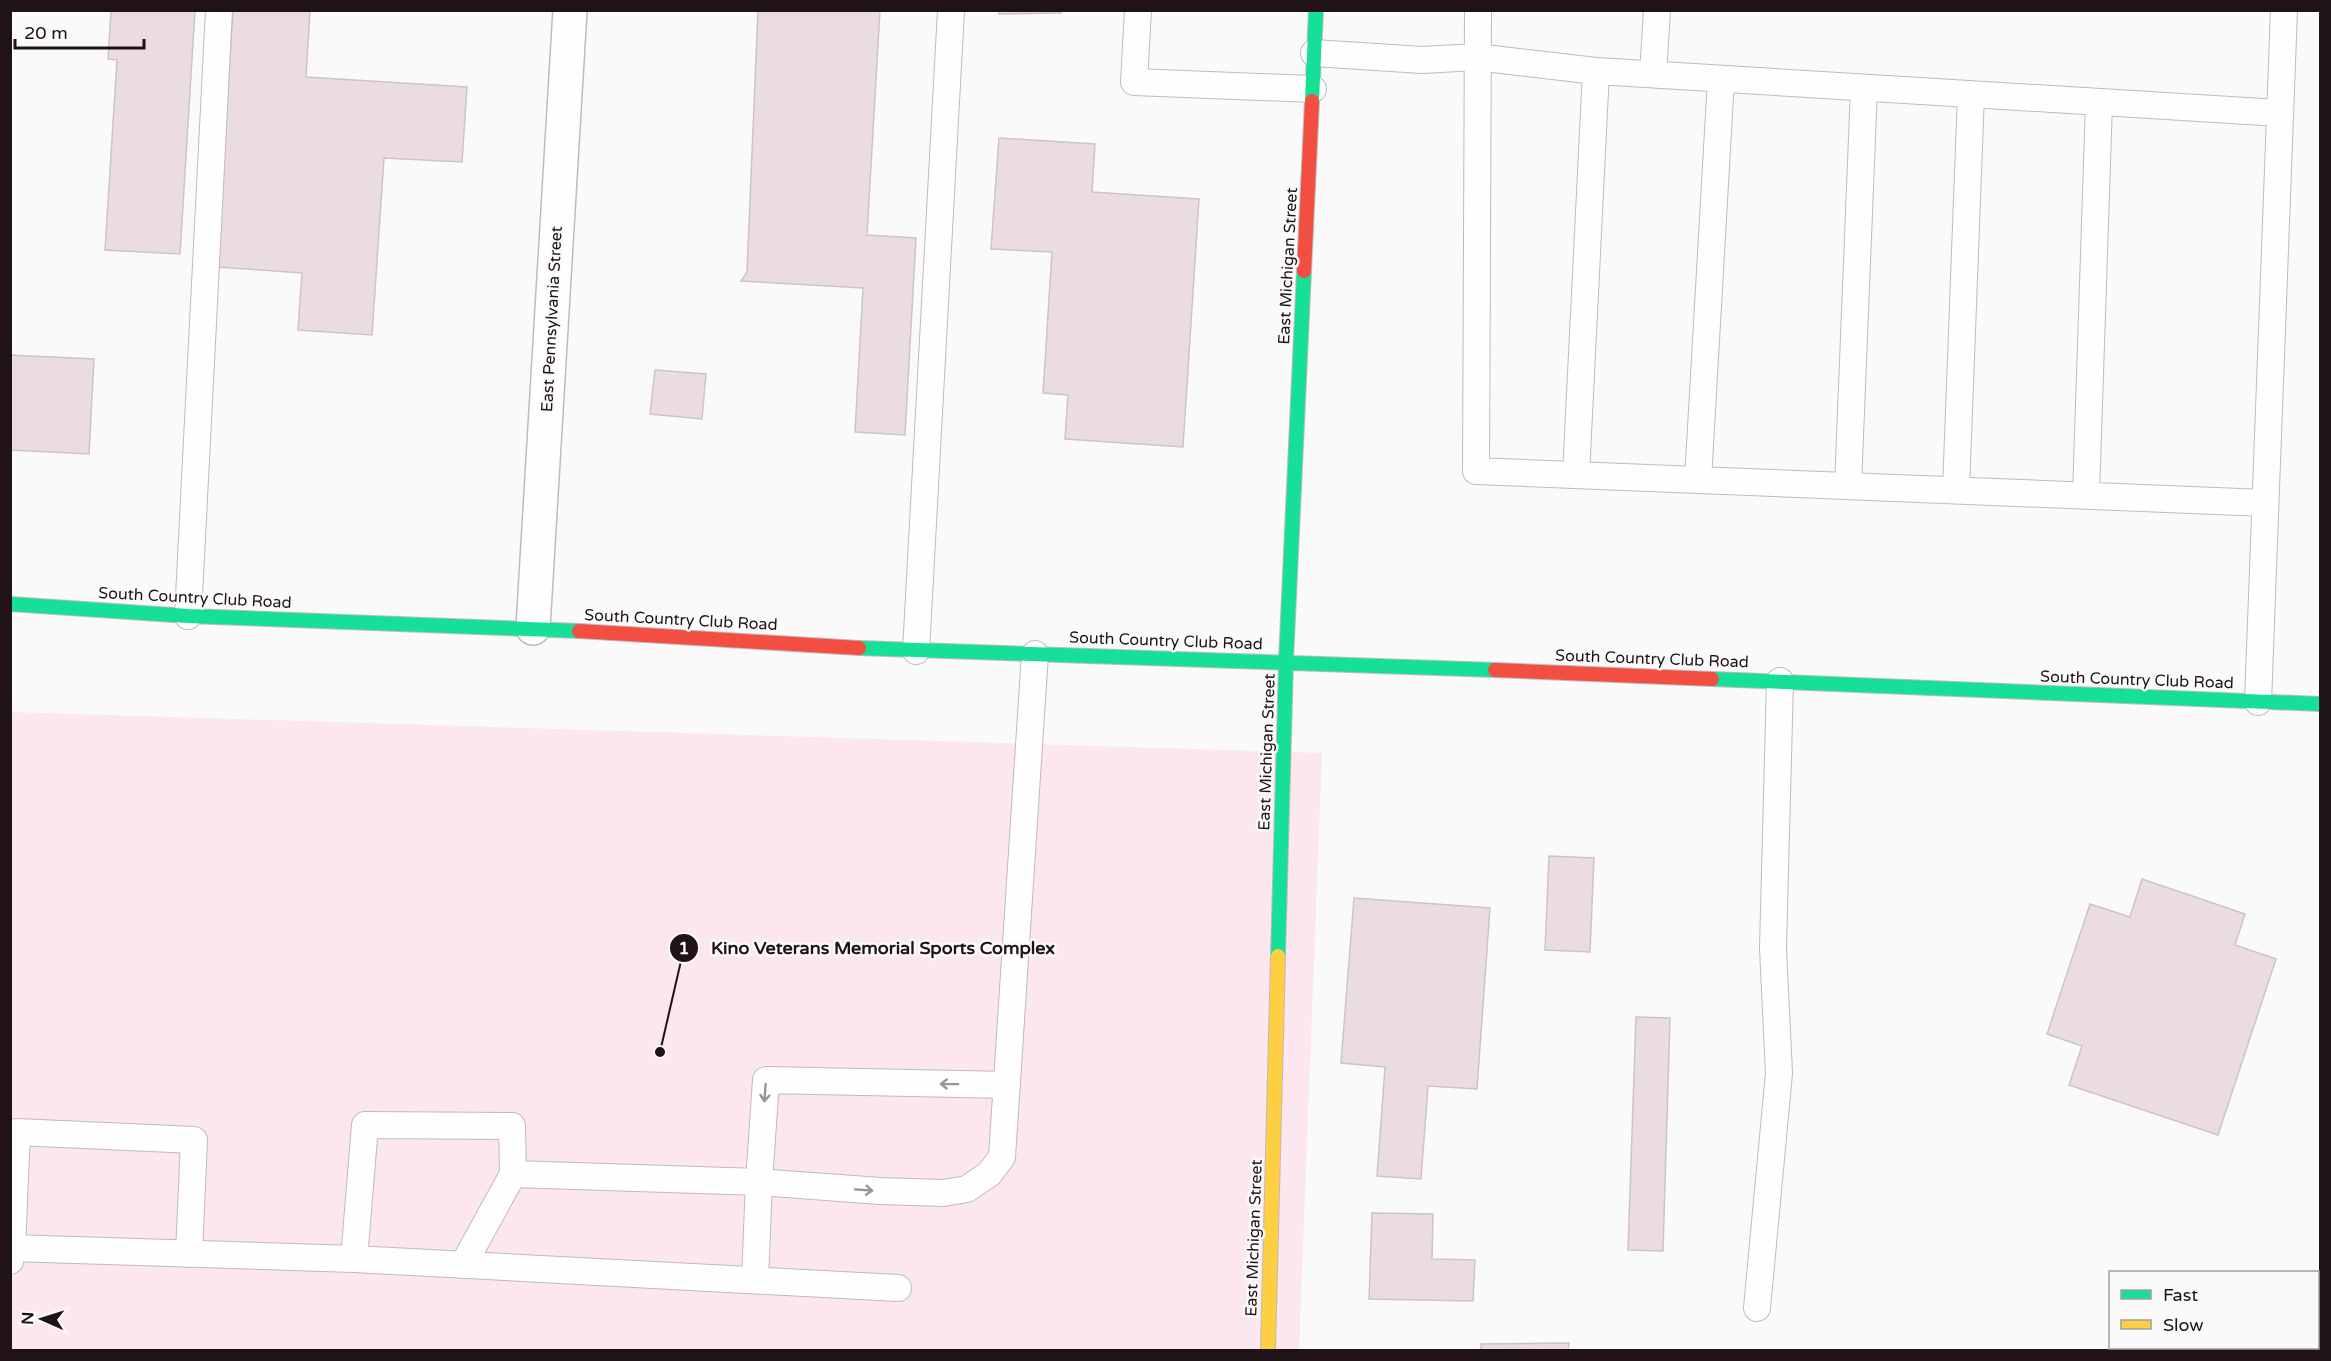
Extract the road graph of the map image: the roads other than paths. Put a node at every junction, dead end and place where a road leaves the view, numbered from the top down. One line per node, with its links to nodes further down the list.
1 (219, 10): 26 (lane)
2 (570, 10): 27 (street, East Pennsylvania Street)
3 (951, 10): 28 (lane)
4 (1138, 10): 15 (lane)
5 (1316, 10): 9 (street, East Michigan Street)
6 (1478, 10): 10 (lane)
7 (1657, 10): 12 (lane)
8 (2283, 10): 18 (lane)
9 (1314, 53): 10 (lane); 15 (street, East Michigan Street)
10 (1476, 57): 11 (lane); 19 (lane)
11 (1596, 71): 12 (lane); 19 (lane)
12 (1653, 74): 13 (lane)
13 (1721, 79): 14 (lane); 20 (lane)
14 (1864, 88): 16 (lane); 21 (lane)
15 (1313, 89): 30 (street, East Michigan Street)
16 (1971, 94): 17 (lane); 22 (lane)
17 (2099, 103): 18 (lane); 23 (lane)
18 (2279, 113): 24 (lane)
19 (1576, 475): 20 (lane)
20 (1698, 480): 21 (lane)
21 (1848, 486): 22 (lane)
22 (1956, 490): 23 (lane)
23 (2086, 495): 24 (lane)
24 (2265, 503): 32 (lane)
25 (10, 604): 26 (street, South Country Club Road)
26 (188, 616): 27 (street, South Country Club Road)
27 (533, 628): 28 (street, South Country Club Road)
28 (916, 651): 29 (street, South Country Club Road)
29 (1035, 654): 30 (street, South Country Club Road); 34 (lane)
30 (1286, 661): 31 (street, South Country Club Road); 44 (street, East Michigan Street)
31 (1780, 681): 32 (street, South Country Club Road); 43 (lane)
32 (2258, 702): 33 (street, South Country Club Road)
33 (2320, 704)
34 (1007, 1085): 36 (lane, one-way to 34); 36 (lane, one-way to 36)
35 (513, 1174): 36 (lane); 39 (lane); 40 (lane)
36 (759, 1182): 41 (lane)
37 (189, 1254): 38 (lane); 38 (lane); 39 (lane)
38 (11, 1255)
39 (354, 1259): 40 (lane)
40 (463, 1265): 41 (lane)
41 (755, 1280): 42 (lane)
42 (898, 1288)
43 (1757, 1308)
44 (1268, 1350)

